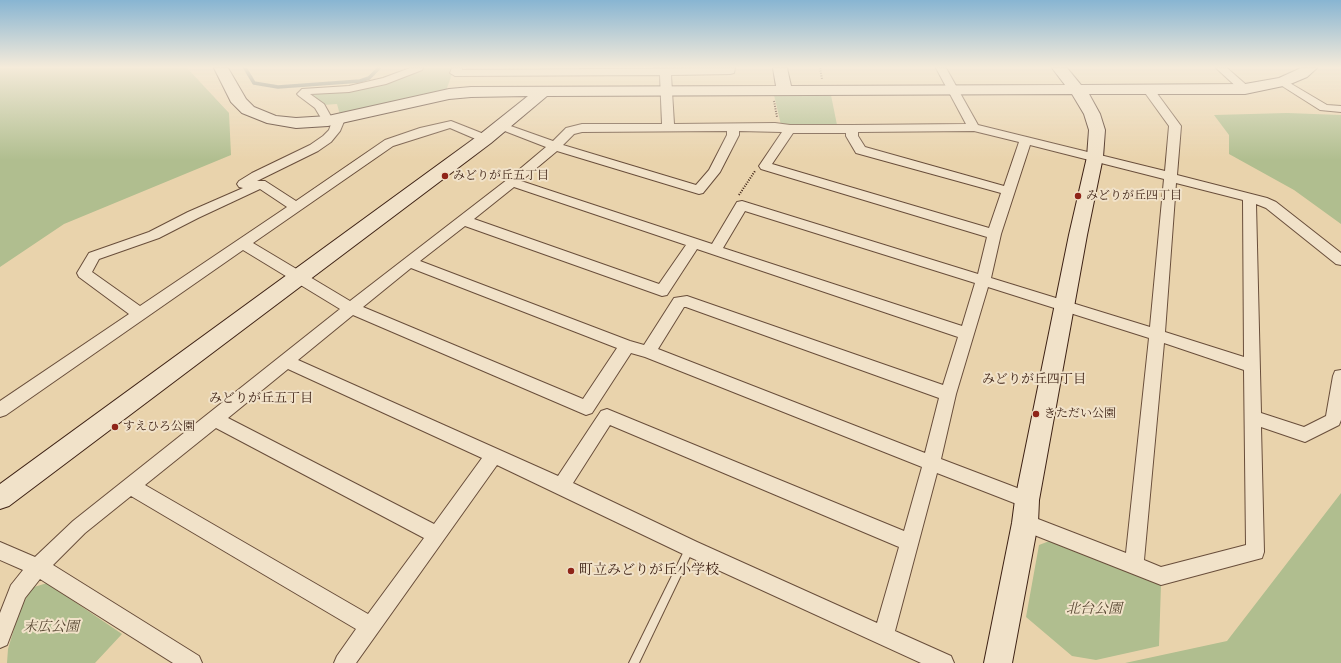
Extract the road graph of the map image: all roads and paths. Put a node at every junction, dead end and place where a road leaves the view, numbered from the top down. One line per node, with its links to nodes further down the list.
1 (237, 99): 11 (street)
2 (310, 99): 11 (street)
3 (427, 99): 11 (street)
4 (534, 99): 12 (street)
5 (667, 99): 15 (street)
6 (959, 99): 14 (street)
7 (1082, 99): 21 (street)
8 (1155, 99): 22 (street)
9 (1310, 99): 10 (street)
10 (1341, 109)
11 (333, 120): 32 (street)
12 (501, 126): 18 (street); 20 (street)
13 (733, 127): 15 (street); 16 (street); 20 (street)
14 (974, 127): 17 (street); 19 (street)
15 (668, 128): 20 (street)
16 (790, 129): 17 (street); 28 (street)
17 (852, 130): 24 (street)
18 (485, 139): 26 (street); 35 (street)
19 (1026, 140): 21 (street); 24 (street)
20 (555, 146): 23 (street)
21 (1095, 157): 22 (street); 37 (street)
22 (1170, 177): 25 (street); 41 (street)
23 (512, 182): 27 (street); 29 (street)
24 (1008, 191): 28 (street)
25 (1249, 198): 33 (street); 45 (street)
26 (295, 206): 30 (street); 32 (street)
27 (463, 220): 29 (street); 34 (street)
28 (994, 234): 36 (street)
29 (694, 243): 31 (street)
30 (242, 244): 35 (street); 39 (street)
31 (716, 250): 36 (street); 40 (street)
32 (94, 256): 39 (street)
33 (1341, 260)
34 (409, 262): 38 (street); 42 (street)
35 (298, 277): 38 (street); 55 (street)
36 (983, 281): 37 (street); 40 (street)
37 (1065, 307): 41 (street); 56 (street)
38 (351, 308): 42 (street); 44 (street)
39 (139, 313): 48 (street)
40 (967, 334): 47 (street)
41 (1157, 335): 45 (street); 62 (street)
42 (627, 346): 43 (street)
43 (648, 352): 47 (street); 52 (street)
44 (286, 361): 50 (street); 51 (street)
45 (1251, 366): 49 (street)
46 (1341, 376): 49 (street)
47 (948, 394): 52 (street)
48 (0, 410)
49 (1252, 417): 62 (street)
50 (215, 419): 53 (street); 58 (street)
51 (494, 456): 54 (street); 58 (street)
52 (931, 464): 56 (street); 59 (street)
53 (130, 486): 63 (street); 64 (street)
54 (561, 486): 59 (street); 60 (street)
55 (0, 498)
56 (1026, 500): 57 (street)
57 (1025, 523): 62 (street); 71 (street)
58 (436, 535): 64 (street)
59 (909, 542): 65 (street)
60 (690, 548): 65 (street); 69 (lane)
61 (0, 551): 63 (street)
62 (1134, 565)
63 (38, 567): 66 (street); 67 (street)
64 (370, 626): 68 (street)
65 (884, 635): 70 (street)
66 (0, 638)
67 (192, 663)
68 (344, 663)
69 (634, 663)
70 (944, 663)
71 (998, 663)

